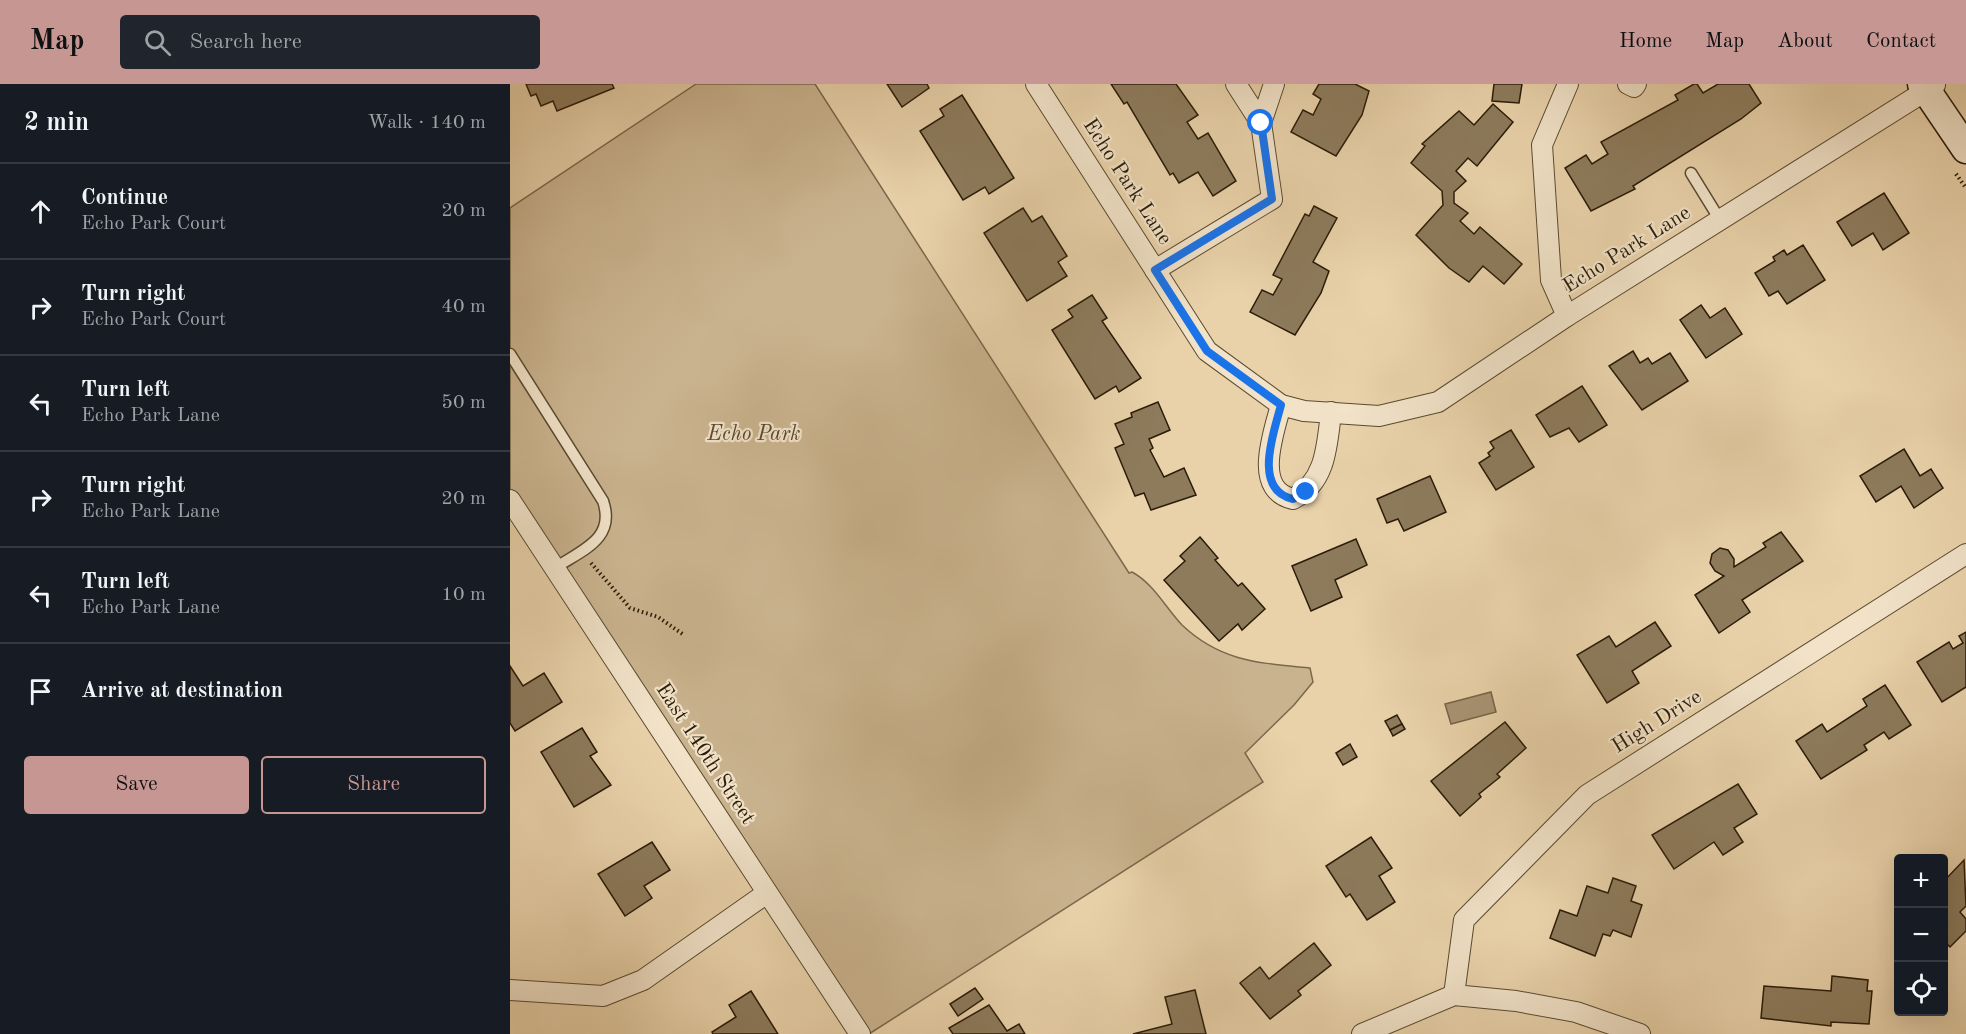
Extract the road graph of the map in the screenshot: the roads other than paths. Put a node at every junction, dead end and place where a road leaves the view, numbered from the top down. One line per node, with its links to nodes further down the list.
1 (1035, 84): 12 (street, Echo Park Lane)
2 (1236, 84): 8 (street)
3 (1274, 84): 8 (street)
4 (1568, 84): 13 (street)
5 (1628, 84): 6 (street)
6 (1636, 84)
7 (1928, 86): 9 (main road); 11 (street, Echo Park Lane)
8 (1261, 123): 12 (street)
9 (1966, 149)
10 (1692, 173): 11 (lane)
11 (1720, 220): 13 (street, Echo Park Lane)
12 (1155, 270): 15 (street, Echo Park Lane)
13 (1567, 316): 16 (street, Echo Park Lane)
14 (510, 354): 19 (lane)
15 (1281, 405): 16 (street, Echo Park Lane); 16 (street)
16 (1331, 412)
17 (510, 500): 19 (street, East 140th Street)
18 (1966, 554): 22 (street, High Drive)
19 (555, 568): 20 (street, East 140th Street)
20 (767, 893): 21 (street); 23 (street, East 140th Street)
21 (510, 990)
22 (1454, 995): 24 (street); 25 (street)
23 (860, 1034)
24 (1362, 1034)
25 (1640, 1034)

